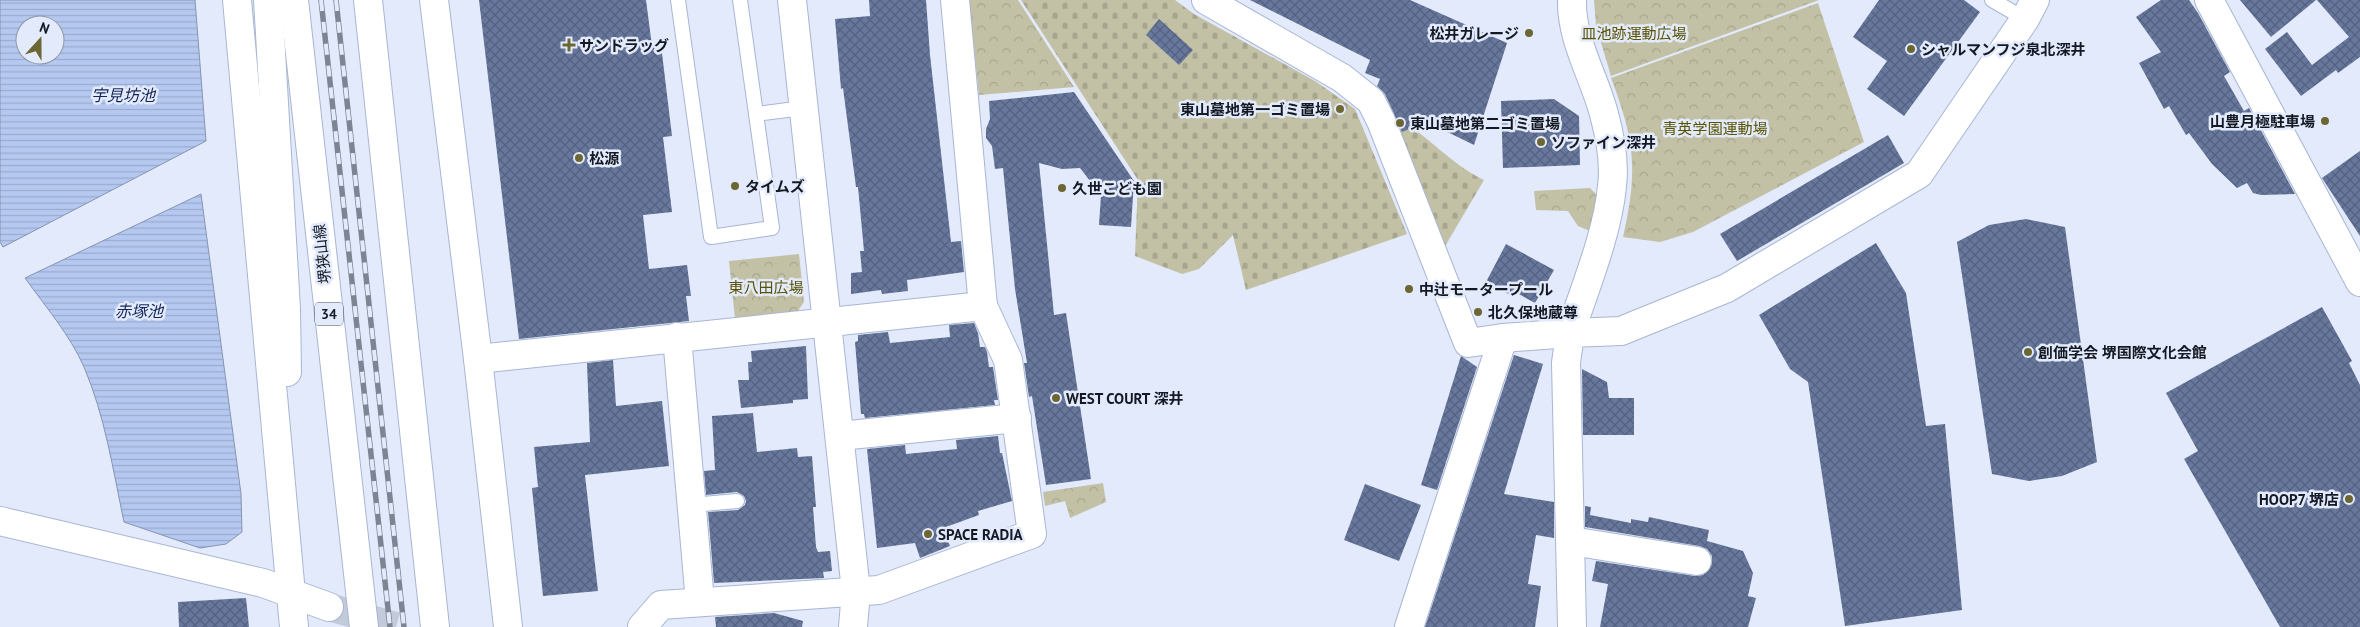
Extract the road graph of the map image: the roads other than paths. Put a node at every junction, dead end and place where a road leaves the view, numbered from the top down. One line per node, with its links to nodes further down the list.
1 (237, 0): 32 (street)
2 (268, 0): 32 (street)
3 (294, 0): 36 (street, 堺狭山線 / 34)
4 (368, 0): 37 (street)
5 (434, 0): 23 (street)
6 (678, 0): 16 (lane)
7 (740, 0): 16 (lane)
8 (792, 0): 15 (street)
9 (955, 0): 18 (street)
10 (1206, 0): 22 (street)
11 (1572, 0): 20 (street)
12 (1992, 0): 14 (lane)
13 (2209, 0): 17 (street)
14 (2030, 10): 20 (street)
15 (803, 108): 16 (lane); 19 (street)
16 (756, 114)
17 (2360, 282)
18 (983, 306): 19 (street); 24 (street)
19 (827, 321): 21 (street); 25 (street)
20 (1570, 333): 22 (street); 29 (street)
21 (677, 337): 23 (street); 27 (street)
22 (1503, 338): 41 (street)
23 (478, 359): 38 (street)
24 (1017, 418): 25 (street); 31 (street)
25 (840, 436): 31 (street)
26 (737, 501): 27 (lane)
27 (692, 505): 33 (street)
28 (0, 521): 32 (street)
29 (1571, 541): 30 (street); 42 (street)
30 (1698, 561)
31 (856, 590): 33 (street); 40 (street)
32 (291, 594): 34 (street); 35 (street)
33 (700, 602): 39 (street)
34 (329, 607)
35 (294, 627)
36 (364, 627)
37 (435, 627)
38 (508, 627)
39 (642, 627)
40 (853, 627)
41 (1409, 627)
42 (1572, 627)

